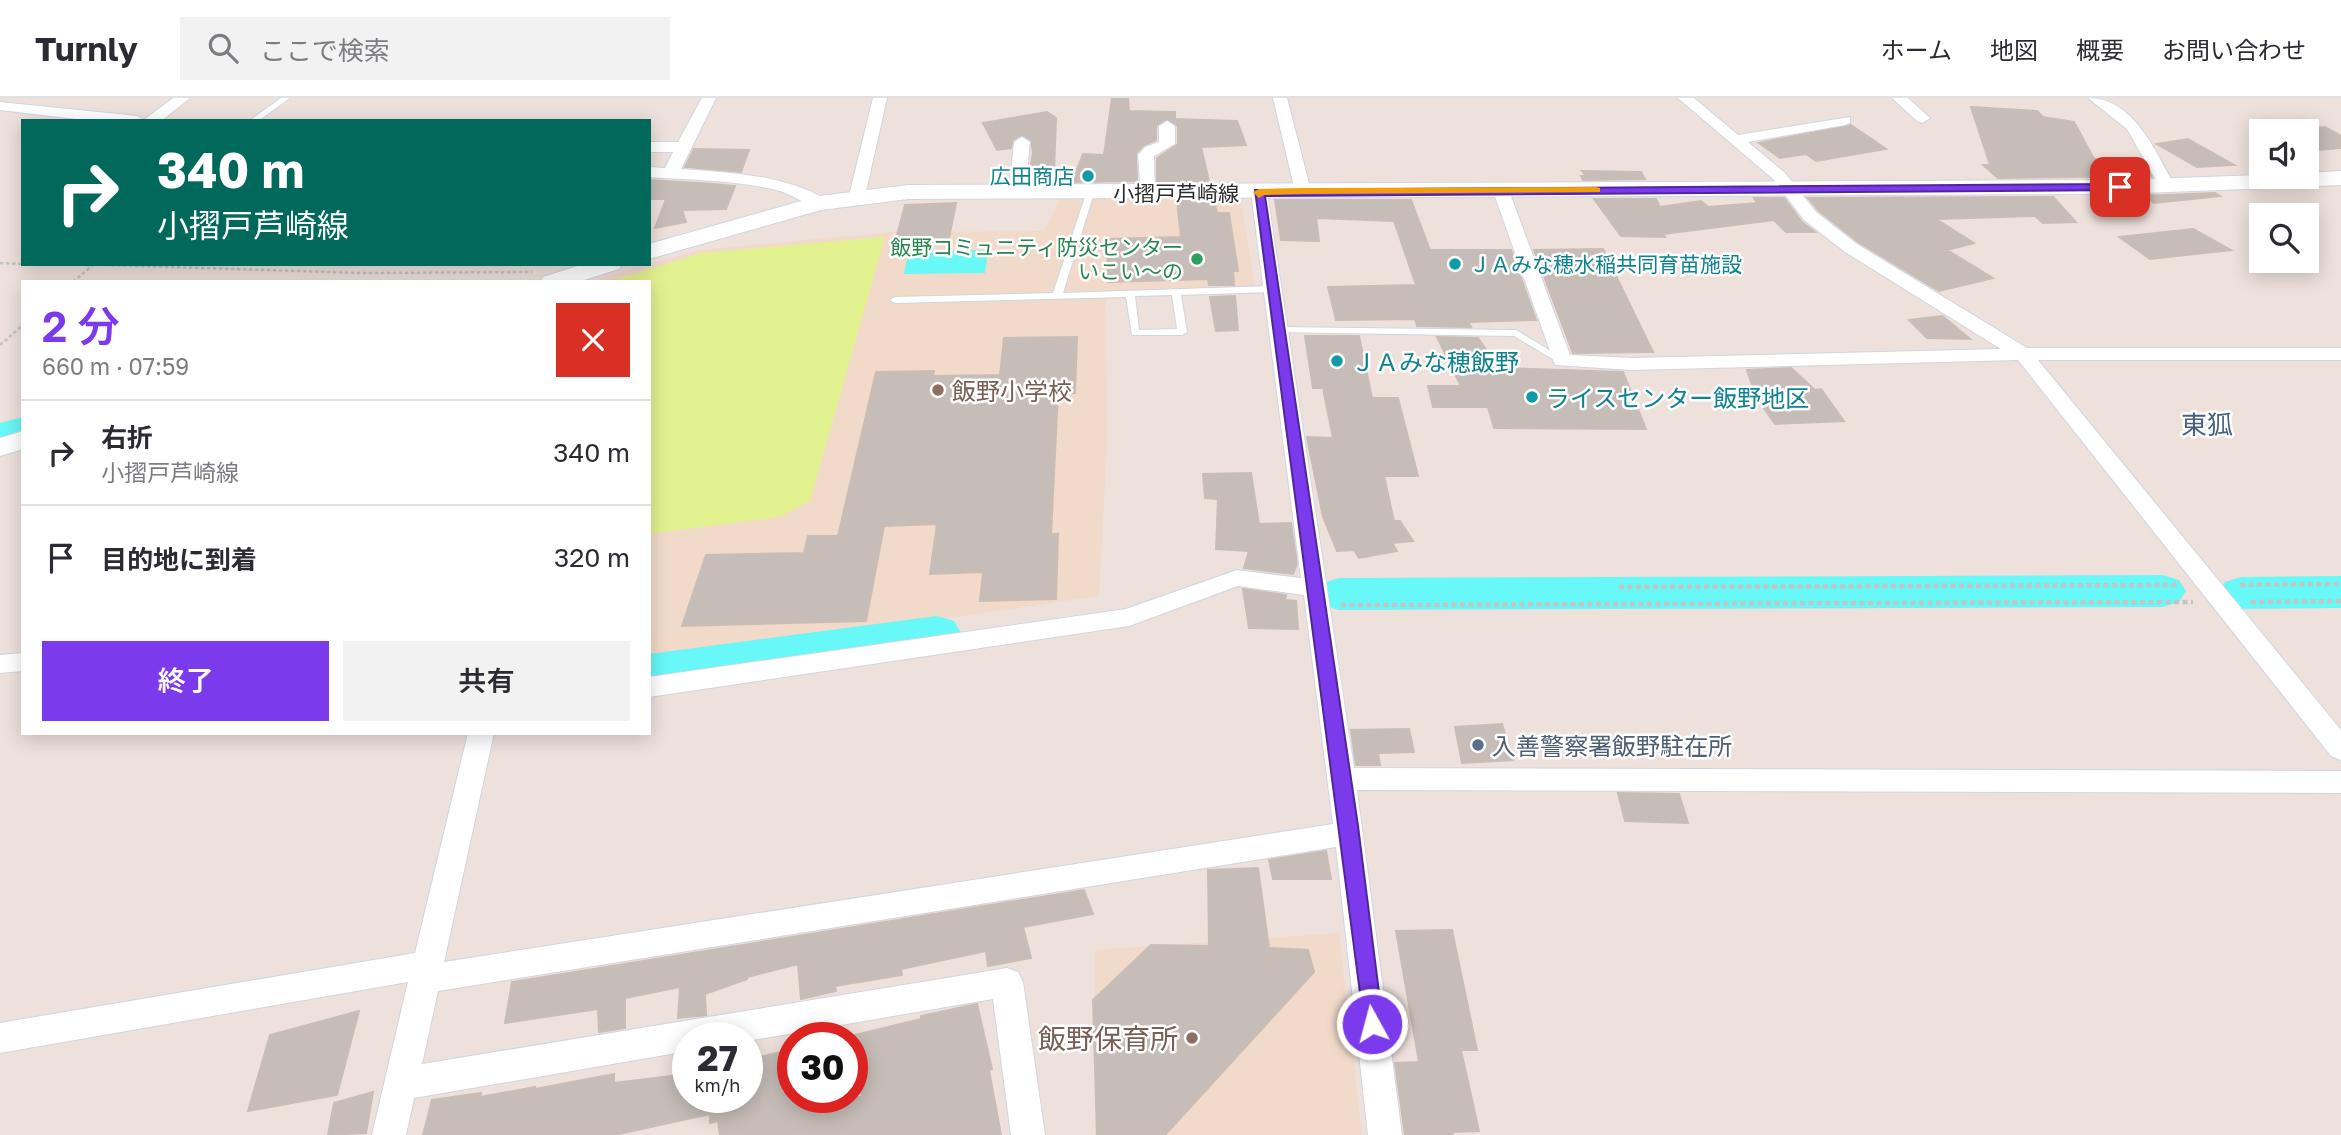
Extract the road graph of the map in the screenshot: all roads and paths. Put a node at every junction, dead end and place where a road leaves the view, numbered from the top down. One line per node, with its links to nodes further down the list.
1 (37, 98): 11 (street)
2 (183, 98): 14 (street)
3 (286, 98): 15 (lane)
4 (709, 98): 21 (street)
5 (880, 98): 33 (street)
6 (1280, 98): 27 (street)
7 (1685, 98): 18 (street)
8 (1899, 98): 12 (street)
9 (2095, 98): 25 (street)
10 (0, 106): 11 (street)
11 (20, 108): 13 (street)
12 (1922, 118)
13 (119, 119)
14 (154, 119)
15 (256, 119)
16 (1845, 120): 18 (street)
17 (1167, 126): 32 (street)
18 (1734, 140): 26 (street)
19 (1022, 142): 30 (street)
20 (651, 147): 21 (street)
21 (683, 147): 23 (street)
22 (651, 172): 23 (street)
23 (671, 174): 34 (street)
24 (2341, 178): 25 (main road, 小摺戸芦崎線)
25 (2167, 186): 26 (main road, 小摺戸芦崎線)
26 (1791, 189): 28 (main road, 小摺戸芦崎線); 51 (street)
27 (1303, 191): 28 (main road, 小摺戸芦崎線); 29 (main road, 小摺戸芦崎線)
28 (1501, 191): 53 (street)
29 (1259, 192): 32 (main road, 小摺戸芦崎線); 43 (street)
30 (1017, 193): 31 (main road, 小摺戸芦崎線); 33 (main road, 小摺戸芦崎線)
31 (1090, 193): 32 (main road, 小摺戸芦崎線); 46 (lane)
32 (1147, 193)
33 (857, 196): 34 (main road, 小摺戸芦崎線)
34 (819, 203): 35 (main road, 小摺戸芦崎線)
35 (651, 251)
36 (0, 263): 37 (path)
37 (21, 264)
38 (92, 266): 42 (path)
39 (154, 266): 41 (path)
40 (595, 272): 41 (main road)
41 (543, 277)
42 (75, 280)
43 (1272, 289): 44 (lane); 49 (street)
44 (1176, 292): 45 (lane); 45 (lane)
45 (1130, 294): 46 (lane)
46 (1057, 296): 47 (lane)
47 (895, 300)
48 (21, 327): 50 (path)
49 (1278, 330): 53 (lane); 59 (street)
50 (0, 345)
51 (2023, 354): 52 (street); 53 (street); 58 (street)
52 (2341, 354)
53 (1562, 362)
54 (21, 441): 55 (main road)
55 (0, 447)
56 (2341, 583): 58 (path)
57 (1619, 587): 58 (path)
58 (2215, 593): 59 (path); 60 (path); 65 (street)
59 (1315, 596): 63 (street); 66 (street)
60 (2341, 601)
61 (21, 662): 62 (street)
62 (0, 664)
63 (651, 687)
64 (481, 735): 69 (street)
65 (2341, 750)
66 (1342, 779): 67 (street); 68 (street)
67 (2341, 782)
68 (1349, 833): 69 (street); 74 (street)
69 (426, 972): 70 (street); 71 (street)
70 (0, 1038)
71 (401, 1084): 72 (street); 73 (street)
72 (389, 1135)
73 (1028, 1135)
74 (1385, 1135)

